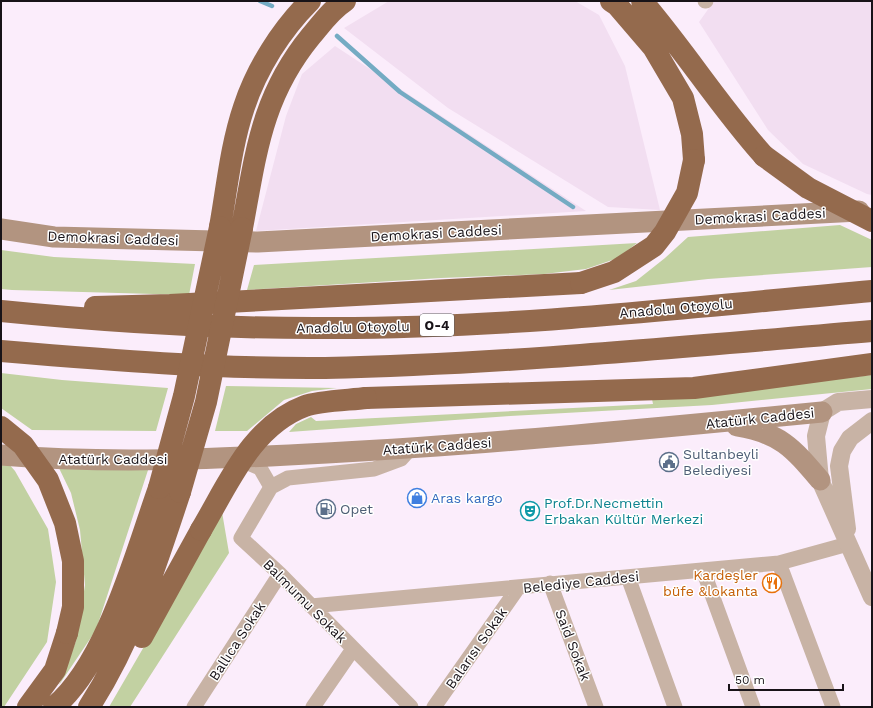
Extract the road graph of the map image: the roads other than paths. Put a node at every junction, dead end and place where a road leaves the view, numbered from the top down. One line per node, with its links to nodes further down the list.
1 (310, 1): 36 (highway, bridge)
2 (345, 1): 37 (highway, bridge)
3 (611, 1): 9 (highway, bridge)
4 (642, 1): 6 (highway, bridge)
5 (872, 210): 7 (main road, Demokrasi Caddesi)
6 (872, 221)
7 (1, 229)
8 (872, 291): 10 (highway, Anadolu Otoyolu / O-4)
9 (1, 300)
10 (1, 311)
11 (872, 331): 12 (highway)
12 (1, 351)
13 (872, 364): 38 (highway, bridge)
14 (872, 399): 16 (street)
15 (872, 408): 16 (street, Atatürk Caddesi)
16 (822, 412): 18 (main road, Atatürk Caddesi); 23 (street)
17 (872, 421): 25 (street)
18 (712, 422): 20 (main road, Atatürk Caddesi); 23 (main road)
19 (1, 427): 35 (highway, bridge)
20 (410, 449): 22 (main road, Atatürk Caddesi); 24 (street)
21 (1, 455): 22 (main road, Atatürk Caddesi)
22 (238, 458): 24 (street)
23 (820, 480): 25 (street)
24 (271, 487): 28 (street, Balmumu Sokak)
25 (848, 544): 26 (street, Belediye Caddesi); 32 (street)
26 (779, 563): 27 (street, Belediye Caddesi); 46 (street)
27 (703, 570): 29 (street, Belediye Caddesi); 45 (street)
28 (280, 574): 33 (street, Balmumu Sokak); 39 (street, Ballıca Sokak)
29 (628, 577): 30 (street, Belediye Caddesi); 44 (street)
30 (550, 584): 31 (street, Belediye Caddesi); 43 (street, Said Sokak)
31 (518, 588): 33 (street, Belediye Caddesi); 42 (street, Balarısı Sokak)
32 (872, 597)
33 (312, 606): 34 (street, Balmumu Sokak)
34 (353, 649): 40 (street); 41 (street, Balmumu Sokak)
35 (28, 707)
36 (54, 707)
37 (89, 707)
38 (97, 707)
39 (194, 707)
40 (313, 707)
41 (411, 707)
42 (434, 707)
43 (596, 707)
44 (675, 707)
45 (753, 707)
46 (833, 707)

